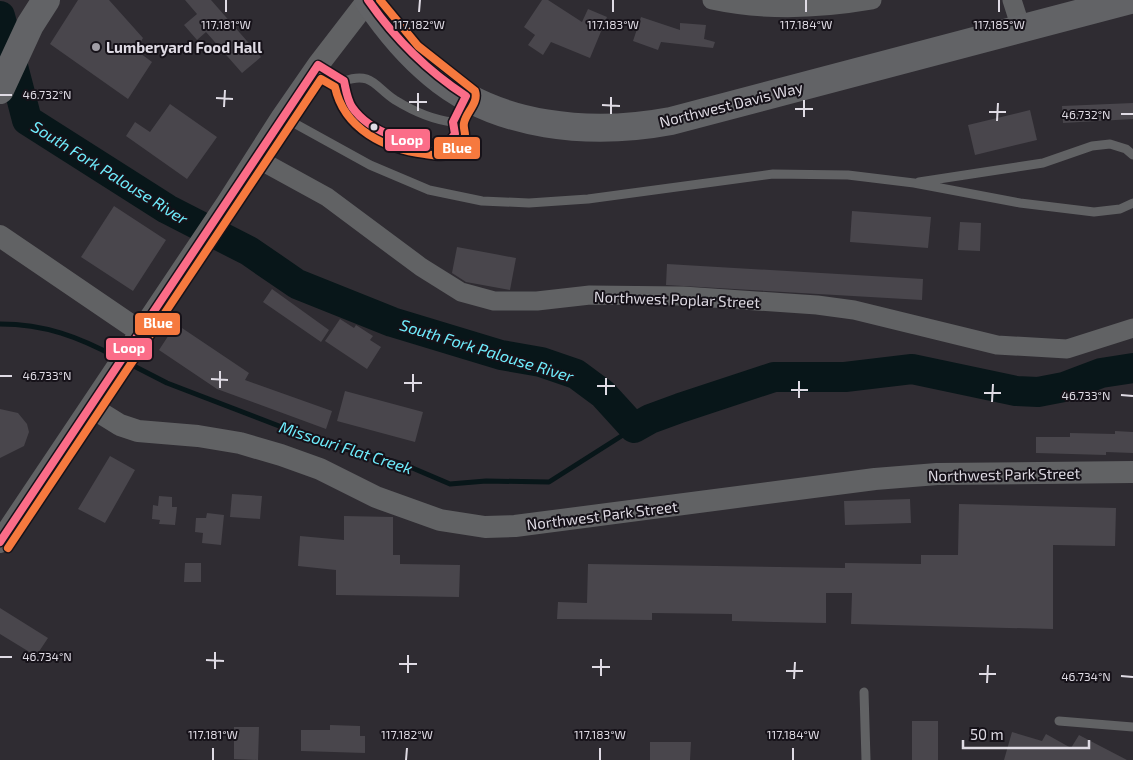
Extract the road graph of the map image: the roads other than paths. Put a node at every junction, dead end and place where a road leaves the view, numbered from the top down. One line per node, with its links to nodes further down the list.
1 (46, 0): 10 (main road)
2 (368, 0): 8 (street); 11 (main road, Northwest Davis Way)
3 (712, 0): 4 (street)
4 (872, 0)
5 (1012, 0): 7 (street)
6 (1130, 0): 7 (main road, Northwest Davis Way)
7 (1021, 28): 11 (main road, Northwest Davis Way)
8 (318, 65): 9 (lane); 12 (street)
9 (344, 81): 13 (lane); 13 (lane)
10 (0, 90)
11 (466, 96): 13 (lane)
12 (282, 117): 15 (street); 16 (lane)
13 (453, 122)
14 (1133, 155): 16 (lane)
15 (256, 158): 19 (street, Northwest Poplar Street); 20 (street)
16 (914, 183): 17 (lane)
17 (1133, 202)
18 (0, 236): 20 (street)
19 (1133, 328)
20 (136, 339): 21 (street)
21 (91, 407): 22 (street, Northwest Park Street); 23 (street)
22 (1133, 472)
23 (0, 542)
24 (864, 692): 27 (lane)
25 (1059, 721): 26 (lane)
26 (1133, 727)
27 (866, 760)

